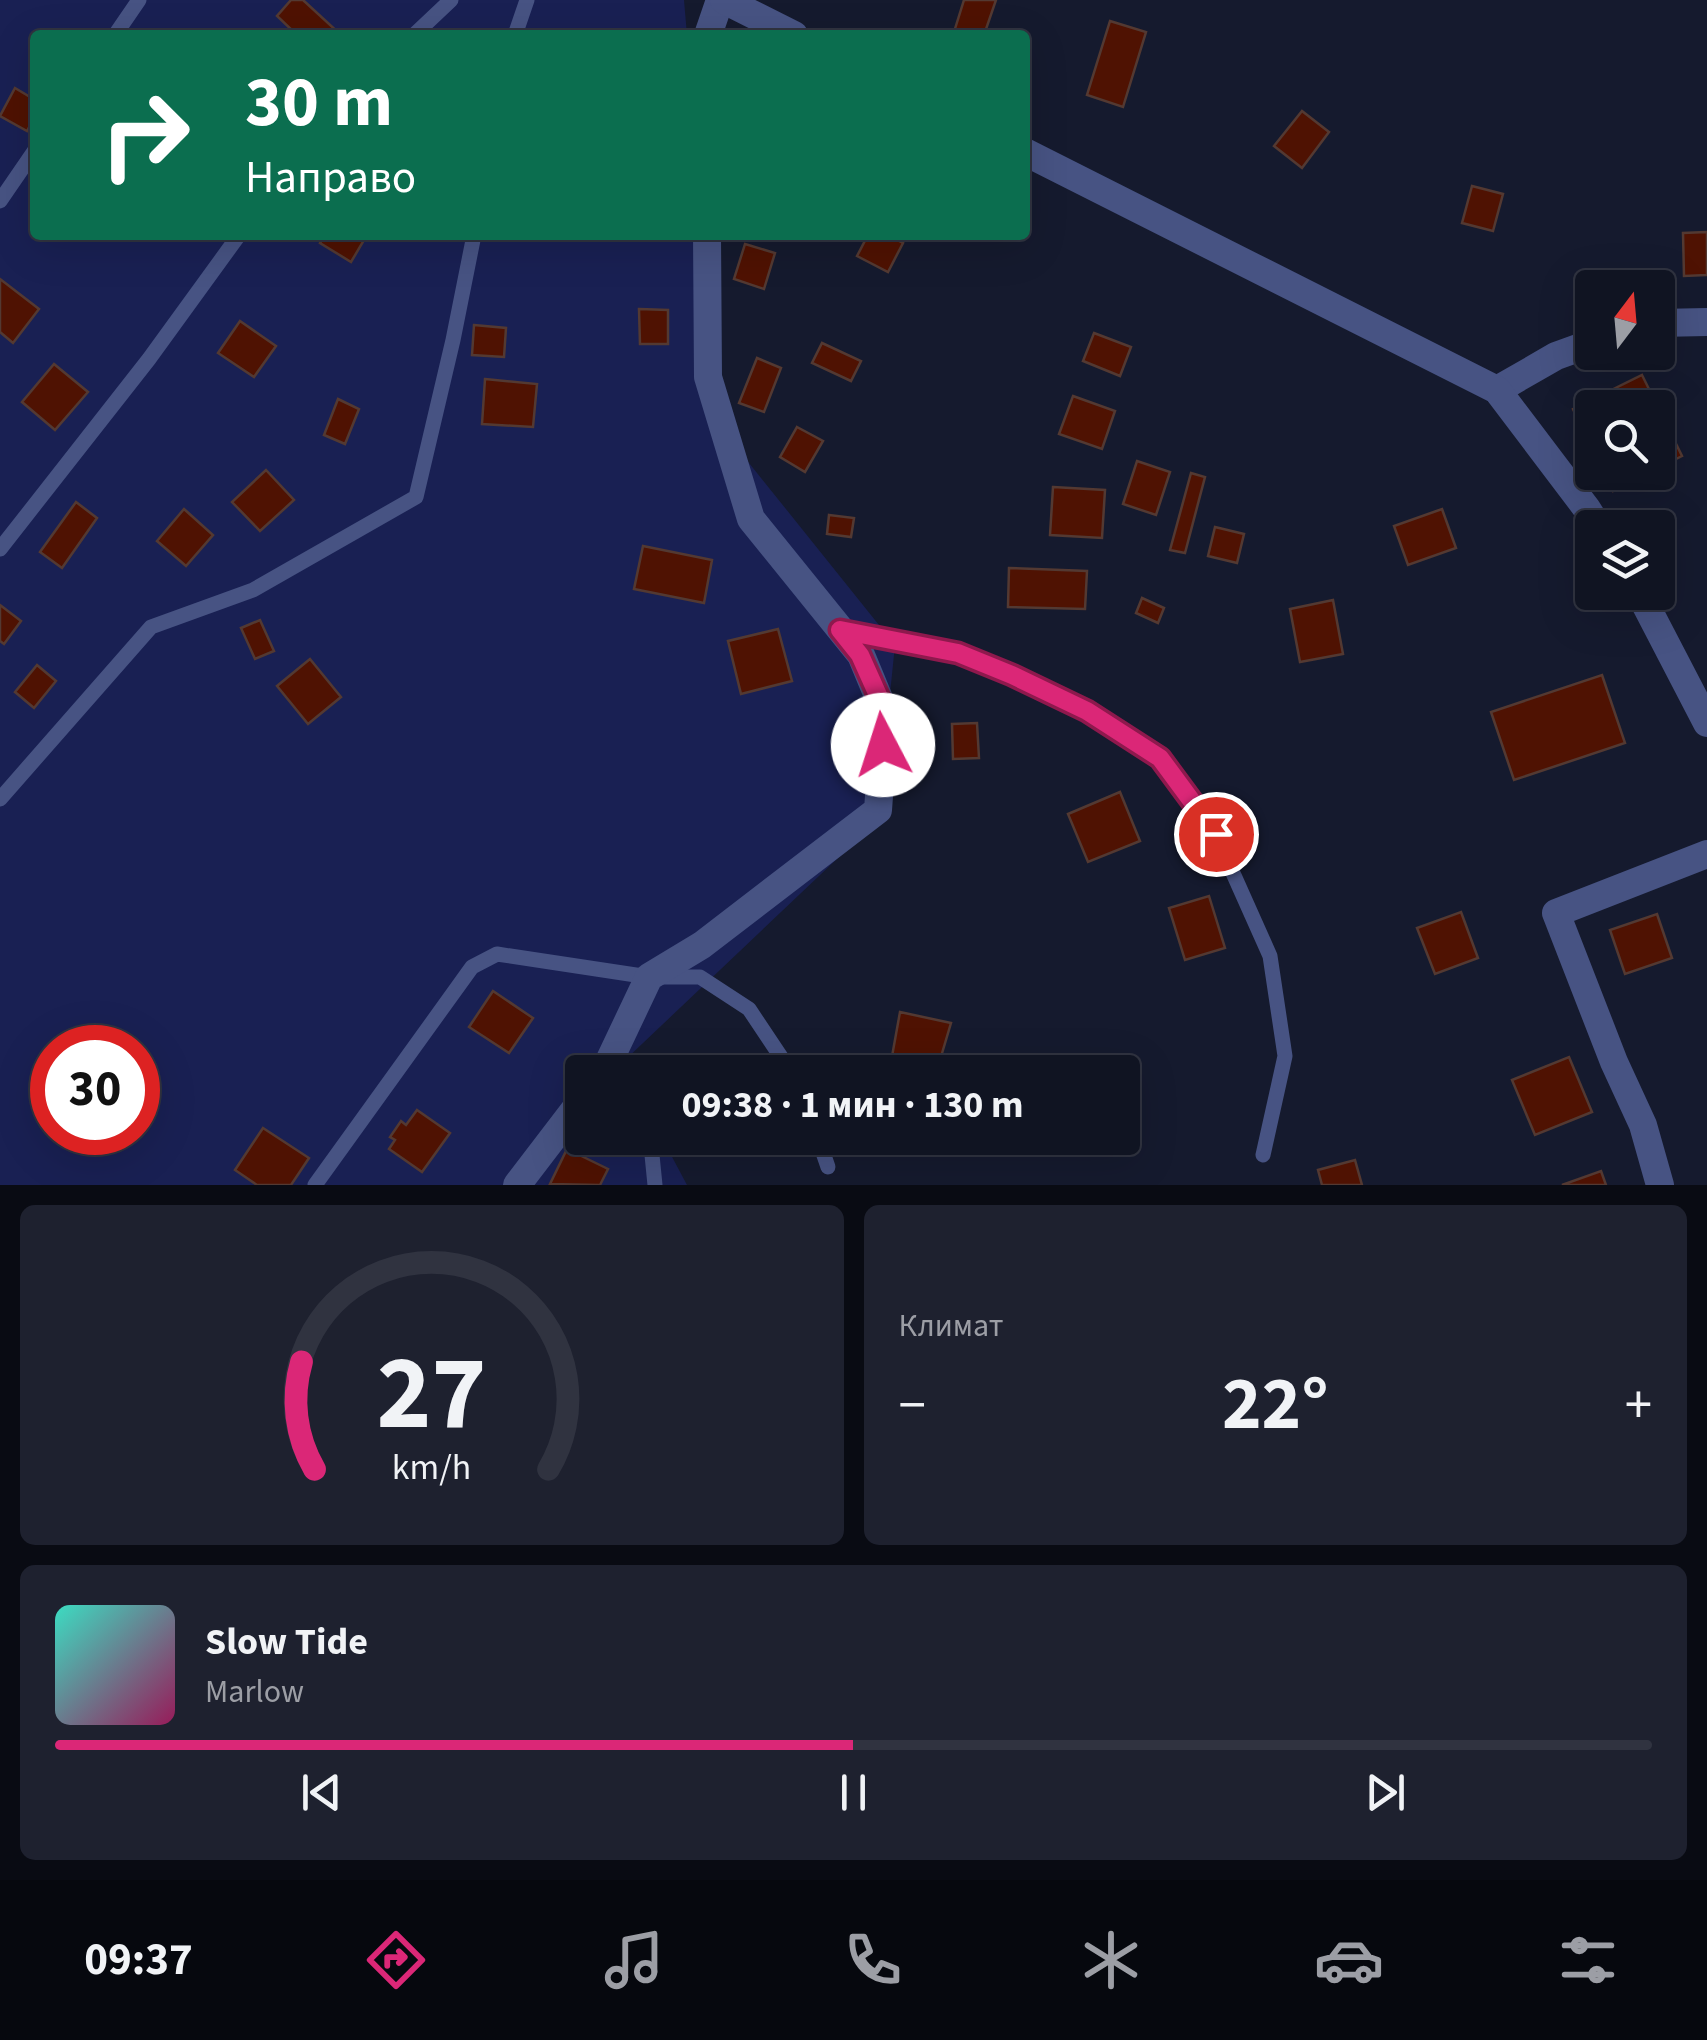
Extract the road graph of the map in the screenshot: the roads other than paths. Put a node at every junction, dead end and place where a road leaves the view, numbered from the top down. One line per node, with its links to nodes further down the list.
1 (139, 0): 5 (lane)
2 (451, 0): 6 (lane)
3 (527, 0): 7 (lane)
4 (722, 0): 8 (street); 9 (street)
5 (118, 30)
6 (419, 30)
7 (517, 30)
8 (710, 30)
9 (784, 30)
10 (1030, 155): 19 (street)
11 (30, 157): 12 (lane)
12 (0, 201)
13 (235, 240): 21 (lane)
14 (473, 240): 25 (lane)
15 (707, 240): 23 (street)
16 (1707, 322): 17 (street)
17 (1675, 323)
18 (1575, 350): 19 (street)
19 (1497, 390): 20 (street)
20 (1586, 510)
21 (0, 549)
22 (1648, 610): 24 (street)
23 (840, 630): 27 (street); 33 (lane)
24 (1707, 723)
25 (0, 799)
26 (1707, 854): 38 (street)
27 (648, 977): 28 (street); 29 (lane); 35 (lane)
28 (613, 1055)
29 (779, 1055)
30 (565, 1122): 36 (street)
31 (652, 1155): 37 (lane)
32 (824, 1155): 34 (lane)
33 (1263, 1155)
34 (828, 1168)
35 (315, 1185)
36 (516, 1185)
37 (655, 1185)
38 (1660, 1185)

